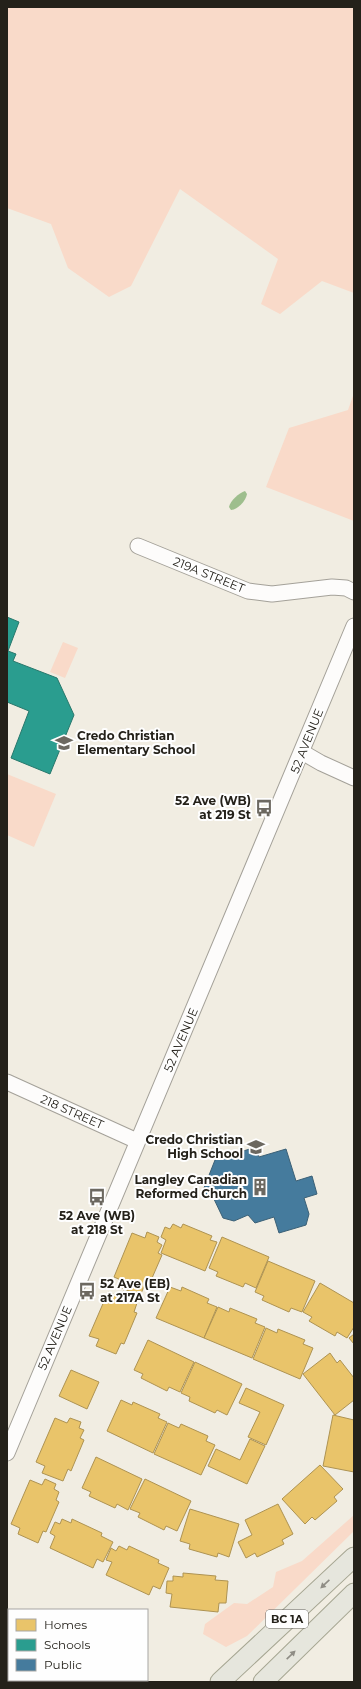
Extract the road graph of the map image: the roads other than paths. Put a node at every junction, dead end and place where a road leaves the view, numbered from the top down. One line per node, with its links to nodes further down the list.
1 (138, 546): 2 (street, 219A STREET)
2 (354, 592)
3 (354, 626): 4 (street, 52 AVENUE)
4 (302, 752): 5 (street); 7 (street, 52 AVENUE)
5 (354, 778)
6 (7, 1082): 7 (street, 218 STREET)
7 (137, 1141): 8 (street, 52 AVENUE)
8 (13, 1422): 9 (street, 52 AVENUE)
9 (7, 1453)
10 (354, 1557): 12 (main road, BC 1A, one-way to 12)
11 (354, 1593): 13 (main road, BC 1A, one-way to 11)
12 (220, 1682)
13 (263, 1682)

